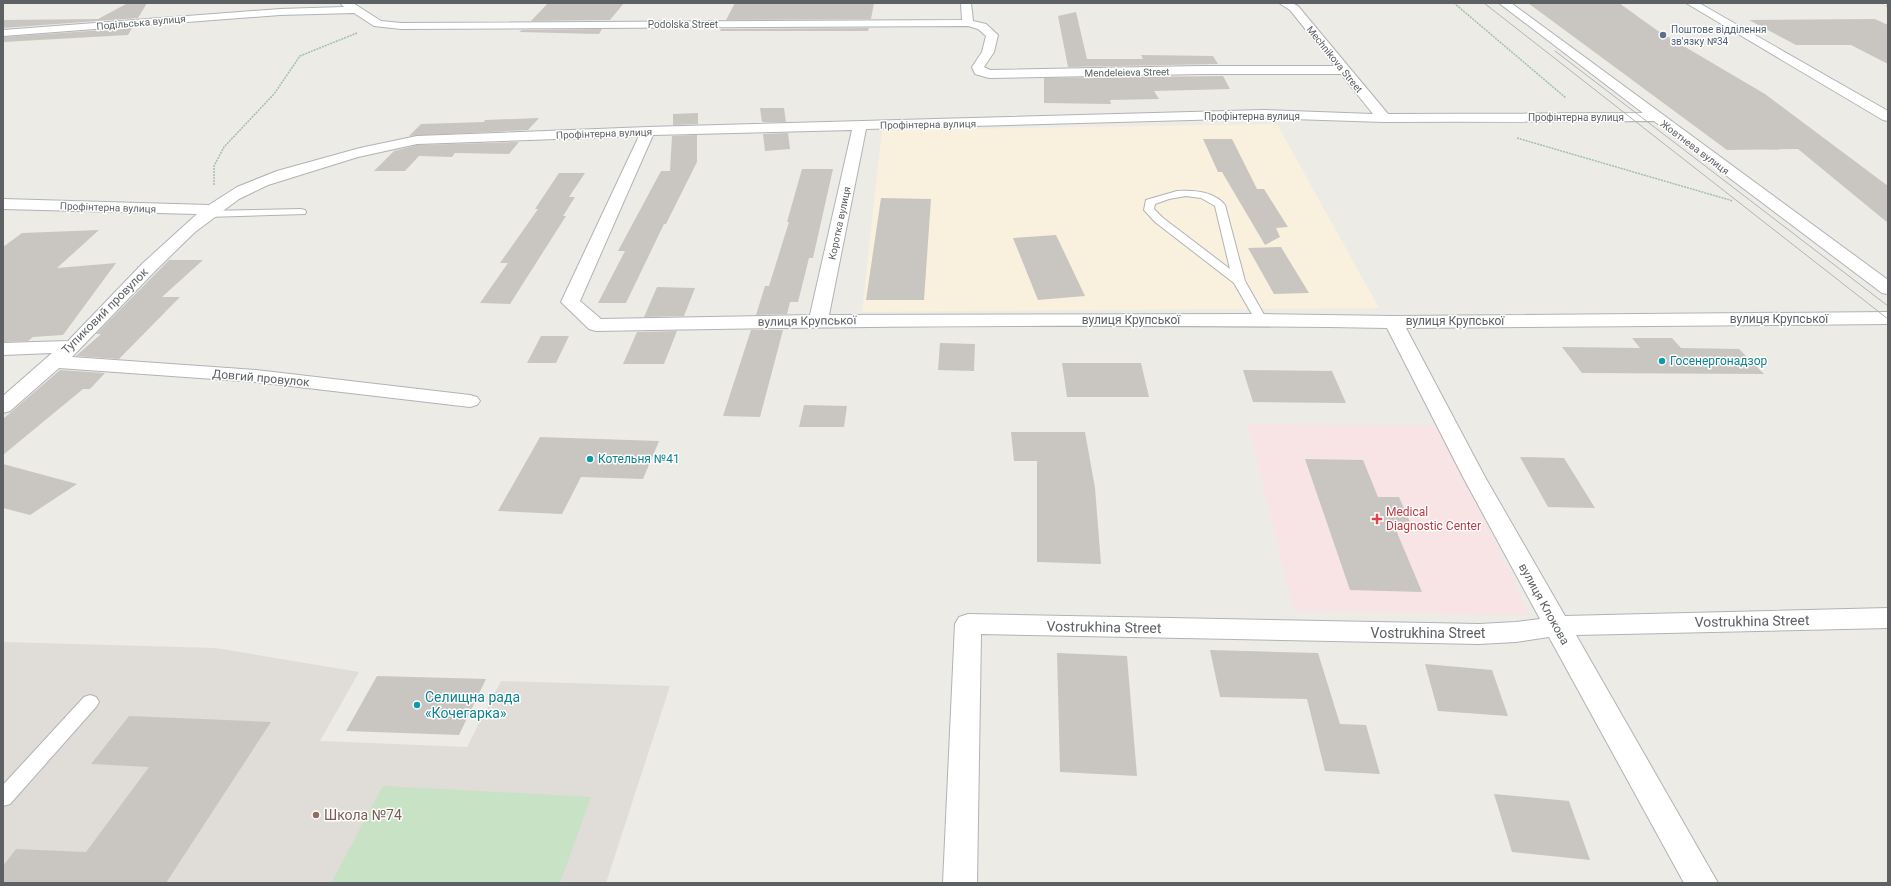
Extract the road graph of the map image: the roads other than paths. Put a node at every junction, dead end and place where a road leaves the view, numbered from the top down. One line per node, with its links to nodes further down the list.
1 (303, 3): 8 (street)
2 (345, 3): 7 (street)
3 (966, 3): 9 (street)
4 (1284, 3): 11 (street, Mechnikova Street)
5 (1504, 3): 12 (street, Жовтнева вулиця)
6 (1692, 3): 13 (street)
7 (355, 10): 8 (street); 9 (street, Podolska Street)
8 (280, 12): 10 (street, Подільська вулиця)
9 (968, 23): 11 (street, Mendeleieva Street)
10 (3, 33)
11 (1344, 70): 14 (street, Mechnikova Street)
12 (1655, 117): 14 (street, Профінтерна вулиця); 21 (street, Жовтнева вулиця)
13 (1888, 117)
14 (1384, 118): 15 (street, Профінтерна вулиця)
15 (860, 125): 16 (street, Профінтерна вулиця); 24 (street, Коротка вулиця)
16 (648, 131): 18 (street, Профінтерна вулиця); 24 (street, вулиця Крупської)
17 (3, 204): 18 (street, Профінтерна вулиця)
18 (210, 212): 19 (lane); 26 (street, Тупиковий провулок)
19 (301, 212)
20 (1239, 281): 20 (lane); 23 (lane)
21 (1888, 289)
22 (1888, 318): 25 (street, вулиця Крупської)
23 (1261, 320): 24 (street, вулиця Крупської); 25 (street, вулиця Крупської)
24 (818, 321)
25 (1394, 322): 32 (street, вулиця Клокова)
26 (72, 347): 27 (street); 28 (street, Тупиковий провулок)
27 (3, 349)
28 (53, 362): 29 (street, Довгий провулок); 30 (street, Тупиковий провулок)
29 (470, 401)
30 (3, 407)
31 (1888, 618): 32 (street, Vostrukhina Street)
32 (1556, 626): 35 (street, Vostrukhina Street); 36 (street, вулиця Клокова)
33 (90, 702): 34 (lane)
34 (3, 798)
35 (960, 883)
36 (1701, 883)

